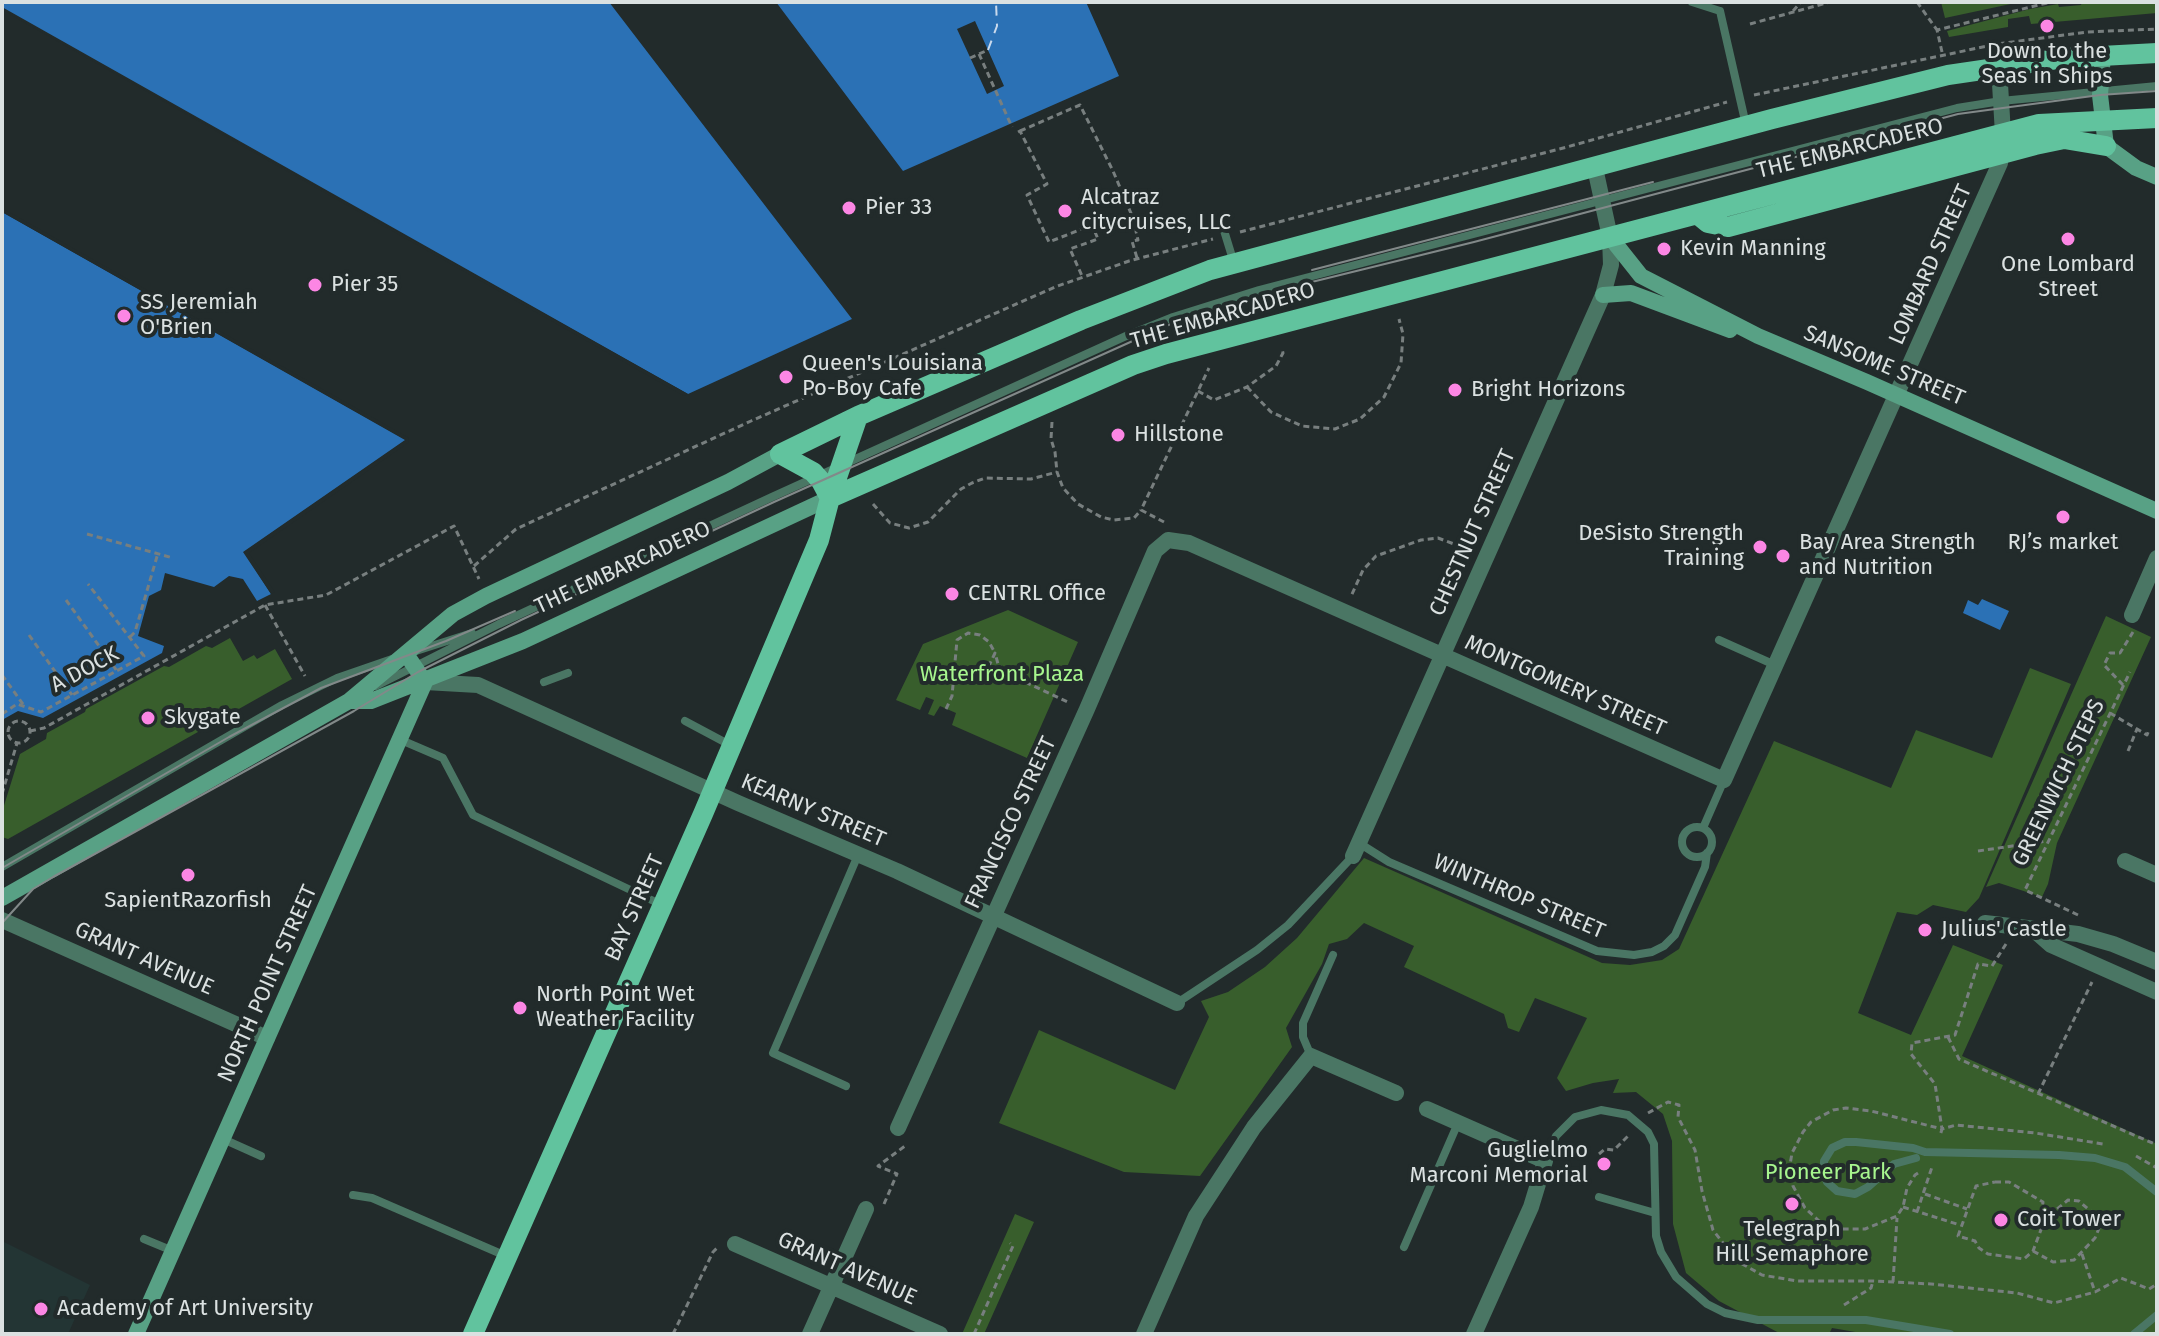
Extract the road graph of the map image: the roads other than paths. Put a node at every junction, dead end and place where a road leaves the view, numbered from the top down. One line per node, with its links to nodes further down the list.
1 (1692, 2): 3 (lane)
2 (1727, 2): 3 (lane)
3 (1720, 11): 12 (lane)
4 (2157, 53): 5 (main road, THE EMBARCADERO)
5 (2103, 55): 6 (main road, THE EMBARCADERO); 8 (street)
6 (1999, 67): 9 (street, LOMBARD STREET); 12 (main road, THE EMBARCADERO)
7 (2157, 86): 8 (lane, THE EMBARCADERO)
8 (2100, 90): 9 (lane, THE EMBARCADERO); 11 (street)
9 (2001, 101): 13 (street, LOMBARD STREET); 17 (lane, THE EMBARCADERO)
10 (2157, 118): 11 (main road, THE EMBARCADERO)
11 (2101, 119): 13 (main road, THE EMBARCADERO); 14 (street)
12 (1746, 126): 15 (main road, THE EMBARCADERO)
13 (2002, 144): 14 (main road); 19 (main road, THE EMBARCADERO); 23 (street, LOMBARD STREET)
14 (2106, 146): 16 (street)
15 (1595, 168): 17 (street, CHESTNUT STREET); 20 (main road, THE EMBARCADERO)
16 (2157, 177)
17 (1602, 201): 19 (street, CHESTNUT STREET); 26 (lane, THE EMBARCADERO)
18 (1222, 224): 20 (lane)
19 (1610, 237): 21 (street, CHESTNUT STREET); 22 (street, SANSOME STREET); 28 (main road, THE EMBARCADERO)
20 (1234, 264): 24 (main road, THE EMBARCADERO)
21 (1603, 295): 22 (street); 35 (street, CHESTNUT STREET)
22 (1758, 336): 23 (street, SANSOME STREET)
23 (1897, 395): 29 (street, SANSOME STREET); 37 (street, LOMBARD STREET)
24 (858, 416): 25 (main road, THE EMBARCADERO); 26 (main road, BAY STREET)
25 (780, 454): 27 (main road); 36 (street, THE EMBARCADERO)
26 (841, 466): 27 (lane, THE EMBARCADERO); 28 (main road, BAY STREET)
27 (818, 476): 28 (main road); 33 (lane, THE EMBARCADERO)
28 (830, 498): 39 (street, THE EMBARCADERO); 44 (main road, BAY STREET)
29 (2157, 511)
30 (1168, 540): 35 (street, MONTGOMERY STREET); 56 (street, FRANCISCO STREET)
31 (2157, 558): 32 (street)
32 (2133, 622)
33 (499, 624): 36 (lane, THE EMBARCADERO); 36 (lane, THE EMBARCADERO)
34 (1719, 640): 37 (lane)
35 (1442, 656): 45 (street, MONTGOMERY STREET); 48 (street, CHESTNUT STREET)
36 (410, 660): 39 (street); 41 (street, THE EMBARCADERO); 52 (lane)
37 (1775, 665): 45 (street, LOMBARD STREET)
38 (568, 673): 40 (lane)
39 (425, 682): 41 (street, THE EMBARCADERO); 43 (street, NORTH POINT STREET); 46 (street, KEARNY STREET)
40 (544, 682)
41 (349, 701): 54 (street, THE EMBARCADERO)
42 (685, 721): 44 (lane)
43 (401, 740): 55 (lane); 64 (street, NORTH POINT STREET)
44 (732, 746): 46 (main road, BAY STREET)
45 (1724, 780): 47 (lane)
46 (713, 791): 50 (street, KEARNY STREET); 55 (main road, BAY STREET)
47 (1703, 828): 49 (lane); 49 (lane)
48 (1356, 849): 49 (lane, WINTHROP STREET); 63 (lane)
49 (1707, 853)
50 (858, 855): 56 (street, KEARNY STREET); 66 (lane)
51 (2125, 861): 53 (street)
52 (2, 867)
53 (2157, 875)
54 (2, 898)
55 (662, 906): 84 (main road, BAY STREET)
56 (992, 915): 63 (street, KEARNY STREET); 70 (street, FRANCISCO STREET)
57 (2, 920): 64 (street, GRANT AVENUE)
58 (1985, 923): 59 (street)
59 (2026, 928): 61 (street); 62 (street)
60 (1333, 955): 65 (lane)
61 (2157, 962)
62 (2157, 992)
63 (1177, 1003)
64 (267, 1038): 71 (street, NORTH POINT STREET)
65 (1311, 1056): 67 (street); 91 (street)
66 (846, 1086)
67 (1396, 1093)
68 (1427, 1109): 69 (street)
69 (1459, 1122): 74 (street); 82 (lane)
70 (898, 1128)
71 (223, 1139): 72 (lane); 83 (street, NORTH POINT STREET)
72 (261, 1156)
73 (1916, 1158): 75 (lane)
74 (1545, 1161): 79 (lane); 92 (street)
75 (2157, 1192)
76 (353, 1195): 84 (lane)
77 (1599, 1197): 79 (lane)
78 (866, 1209): 85 (street)
79 (1655, 1213): 93 (lane)
80 (144, 1239): 83 (lane)
81 (735, 1244): 85 (street, GRANT AVENUE)
82 (1404, 1247)
83 (173, 1251): 87 (street, NORTH POINT STREET)
84 (507, 1256): 88 (main road, BAY STREET)
85 (831, 1286): 89 (street); 90 (street, GRANT AVENUE)
86 (2157, 1315): 94 (lane)
87 (136, 1334)
88 (473, 1334)
89 (810, 1334)
90 (940, 1334)
91 (1144, 1334)
92 (1474, 1334)
93 (1950, 1334)
94 (2134, 1334)

